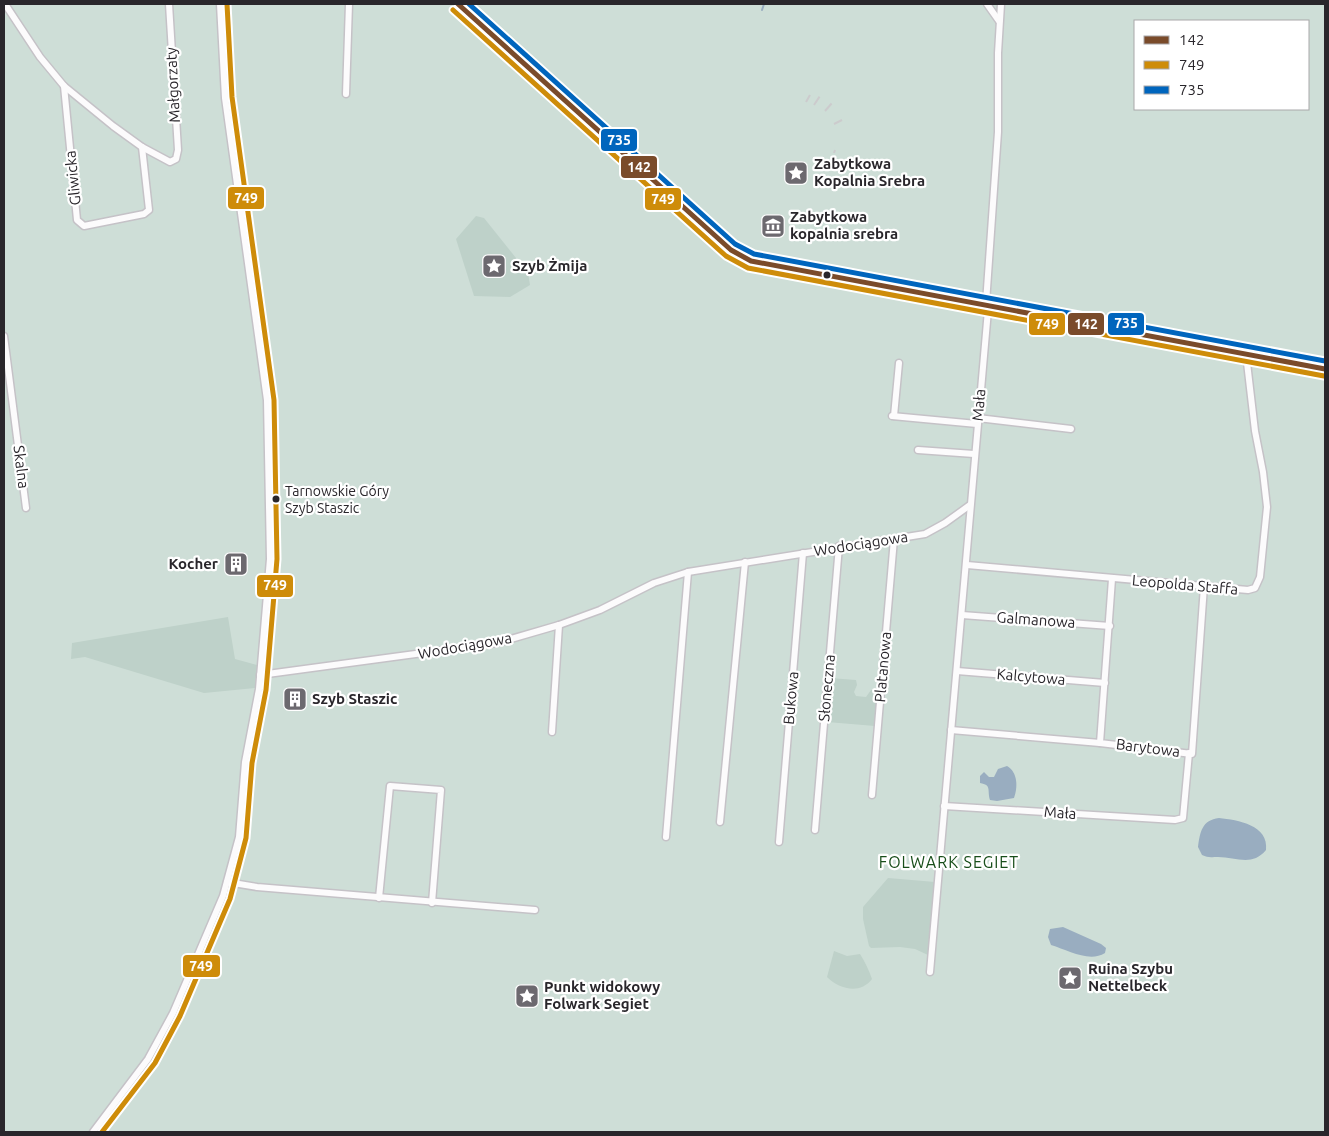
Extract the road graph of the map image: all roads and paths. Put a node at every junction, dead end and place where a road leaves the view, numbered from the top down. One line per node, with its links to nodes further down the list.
1 (5, 4): 9 (street)
2 (169, 4): 11 (street, Małgorzaty)
3 (220, 4): 35 (street)
4 (349, 4): 10 (street)
5 (458, 4): 12 (street)
6 (987, 4): 8 (street)
7 (1001, 4): 8 (street, Mała)
8 (999, 22): 12 (street, Mała)
9 (64, 86): 11 (street); 11 (street, Gliwicka)
10 (346, 94)
11 (142, 147)
12 (986, 306): 14 (street); 17 (street, Mała)
13 (4, 336): 22 (street, Skalna)
14 (1246, 354): 16 (street); 30 (street, Leopolda Staffa)
15 (899, 363): 17 (street)
16 (1325, 369)
17 (978, 421): 18 (street); 20 (street, Mała)
18 (1071, 429)
19 (918, 450): 20 (street)
20 (974, 454): 21 (street, Mała)
21 (970, 505): 23 (street, Wodociągowa); 27 (street, Mała)
22 (26, 508)
23 (894, 539): 24 (street, Wodociągowa); 41 (street, Platanowa)
24 (839, 546): 25 (street, Wodociągowa); 44 (street, Słoneczna)
25 (803, 553): 26 (street, Wodociągowa); 46 (street, Bukowa)
26 (745, 562): 28 (street, Wodociągowa); 43 (street)
27 (967, 565): 29 (street, Leopolda Staffa); 31 (street, Mała)
28 (688, 572): 32 (street, Wodociągowa); 45 (street)
29 (1112, 579): 30 (street, Leopolda Staffa); 33 (street, Barytowa)
30 (1204, 586): 40 (street, Barytowa)
31 (962, 615): 33 (street, Galmanowa); 34 (street, Mała)
32 (559, 625): 35 (street, Wodociągowa); 38 (street)
33 (1110, 626): 36 (street, Barytowa)
34 (957, 671): 36 (street, Kalcytowa); 37 (street, Mała)
35 (260, 676): 47 (street)
36 (1105, 683): 39 (street, Barytowa)
37 (951, 730): 39 (street); 42 (street, Mała)
38 (552, 732)
39 (1100, 742): 40 (street, Barytowa)
40 (1189, 753): 42 (street, Mała)
41 (872, 795)
42 (944, 806): 51 (street, Mała)
43 (720, 822)
44 (815, 830)
45 (666, 837)
46 (779, 842)
47 (227, 882): 48 (street); 52 (street)
48 (379, 898): 49 (street); 49 (street)
49 (432, 903): 50 (street)
50 (535, 910)
51 (930, 972)
52 (93, 1132)

